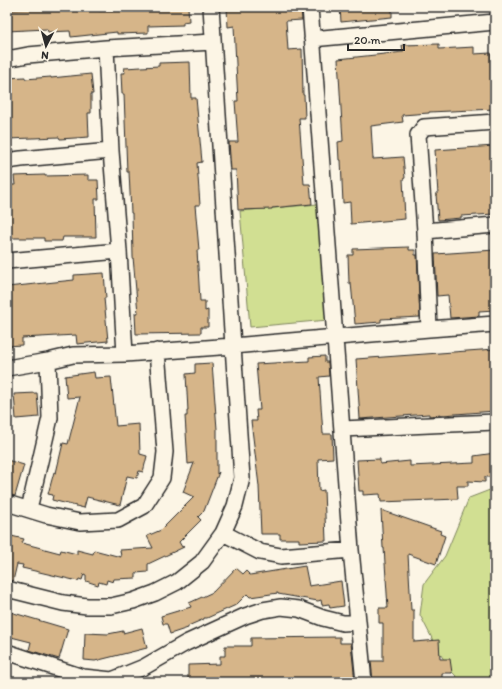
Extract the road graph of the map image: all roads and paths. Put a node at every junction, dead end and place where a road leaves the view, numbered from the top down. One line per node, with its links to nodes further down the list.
1 (211, 7): 5 (street)
2 (310, 7): 4 (street)
3 (495, 22): 4 (street)
4 (312, 39): 17 (street)
5 (213, 42): 6 (street); 18 (street)
6 (106, 48): 7 (street); 9 (street)
7 (7, 60)
8 (495, 122): 12 (street)
9 (111, 151): 10 (street); 13 (street)
10 (7, 161)
11 (495, 225): 12 (street)
12 (425, 231): 16 (street)
13 (119, 251): 14 (street); 20 (street)
14 (7, 261)
15 (495, 324): 16 (street)
16 (428, 329): 17 (street)
17 (335, 337): 18 (street); 24 (street)
18 (233, 346): 19 (street); 27 (street)
19 (157, 351): 20 (street); 26 (street)
20 (125, 354): 21 (street)
21 (48, 361): 22 (street); 26 (street)
22 (7, 368)
23 (495, 422): 24 (street)
24 (342, 429): 28 (street)
25 (7, 502): 26 (street)
26 (29, 509)
27 (223, 533): 28 (street); 29 (street)
28 (351, 550): 30 (street)
29 (7, 589)
30 (358, 622): 32 (street); 33 (street)
31 (7, 652): 32 (street)
32 (112, 681)
33 (364, 682)

